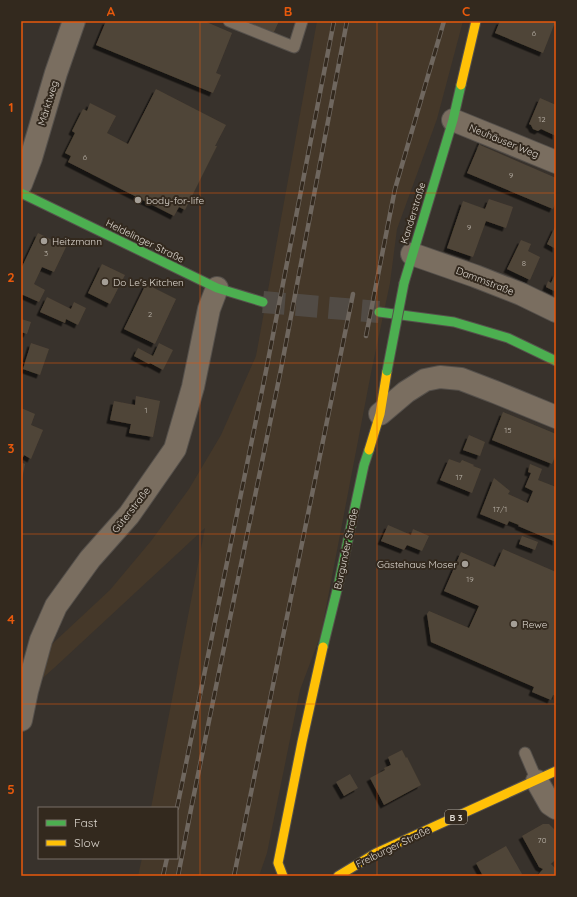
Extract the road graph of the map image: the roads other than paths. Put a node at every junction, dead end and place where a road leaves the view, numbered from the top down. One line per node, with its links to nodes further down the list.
1 (74, 21): 7 (street, Märktweg)
2 (229, 21): 3 (lane)
3 (302, 21)
4 (476, 21): 5 (street, Kanderstraße)
5 (453, 120): 6 (street, Neuhäuser Weg); 9 (street, Kanderstraße)
6 (556, 162)
7 (21, 184)
8 (21, 193): 10 (street, Heldelinger Straße)
9 (412, 254): 12 (street, Dammstraße); 15 (street, Kanderstraße, bridge)
10 (218, 288): 11 (street, Heldelinger Straße); 17 (street, Güterstraße)
11 (263, 302)
12 (556, 311)
13 (379, 312): 14 (street)
14 (556, 361)
15 (380, 414): 16 (street); 22 (street, Burgunder Straße)
16 (556, 417)
17 (21, 720)
18 (526, 753): 20 (lane)
19 (556, 772): 20 (street, Freiburger Straße / B 3)
20 (537, 781): 21 (street); 23 (street, Freiburger Straße / B 3)
21 (556, 808)
22 (283, 876)
23 (338, 876)

